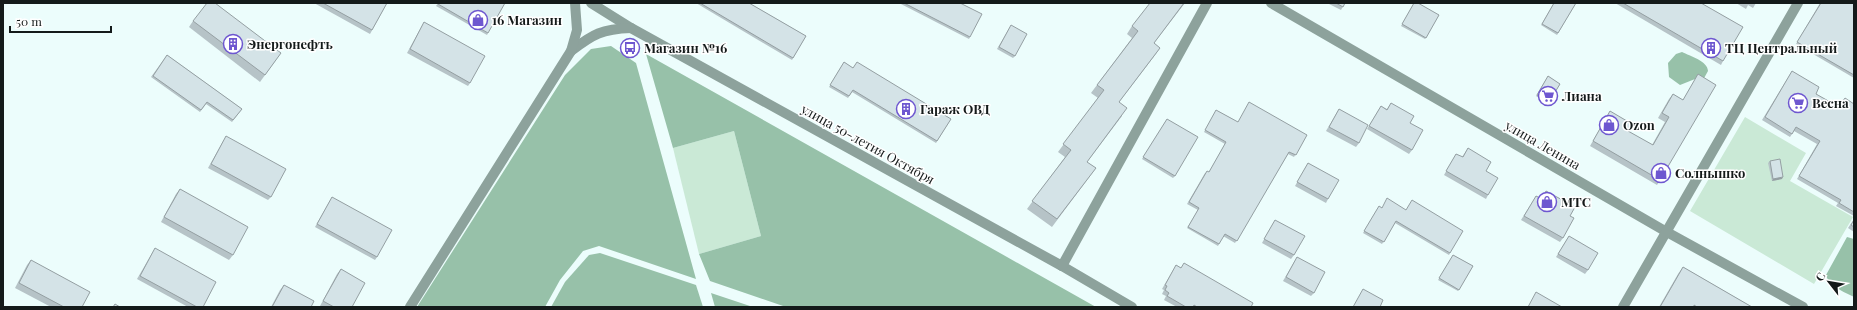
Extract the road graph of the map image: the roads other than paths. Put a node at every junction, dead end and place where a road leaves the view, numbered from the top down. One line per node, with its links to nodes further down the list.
1 (575, 3): 7 (street)
2 (591, 3): 6 (street, улица 50-летия Октября)
3 (1207, 3): 9 (street)
4 (1271, 3): 8 (street, улица Ленина)
5 (1798, 3): 8 (street)
6 (631, 28): 7 (street); 9 (street, улица 50-летия Октября)
7 (571, 52): 10 (street)
8 (1665, 231): 12 (street); 13 (street, улица Ленина)
9 (1062, 266): 11 (street, улица 50-летия Октября)
10 (410, 307)
11 (1132, 307)
12 (1623, 307)
13 (1803, 307)

